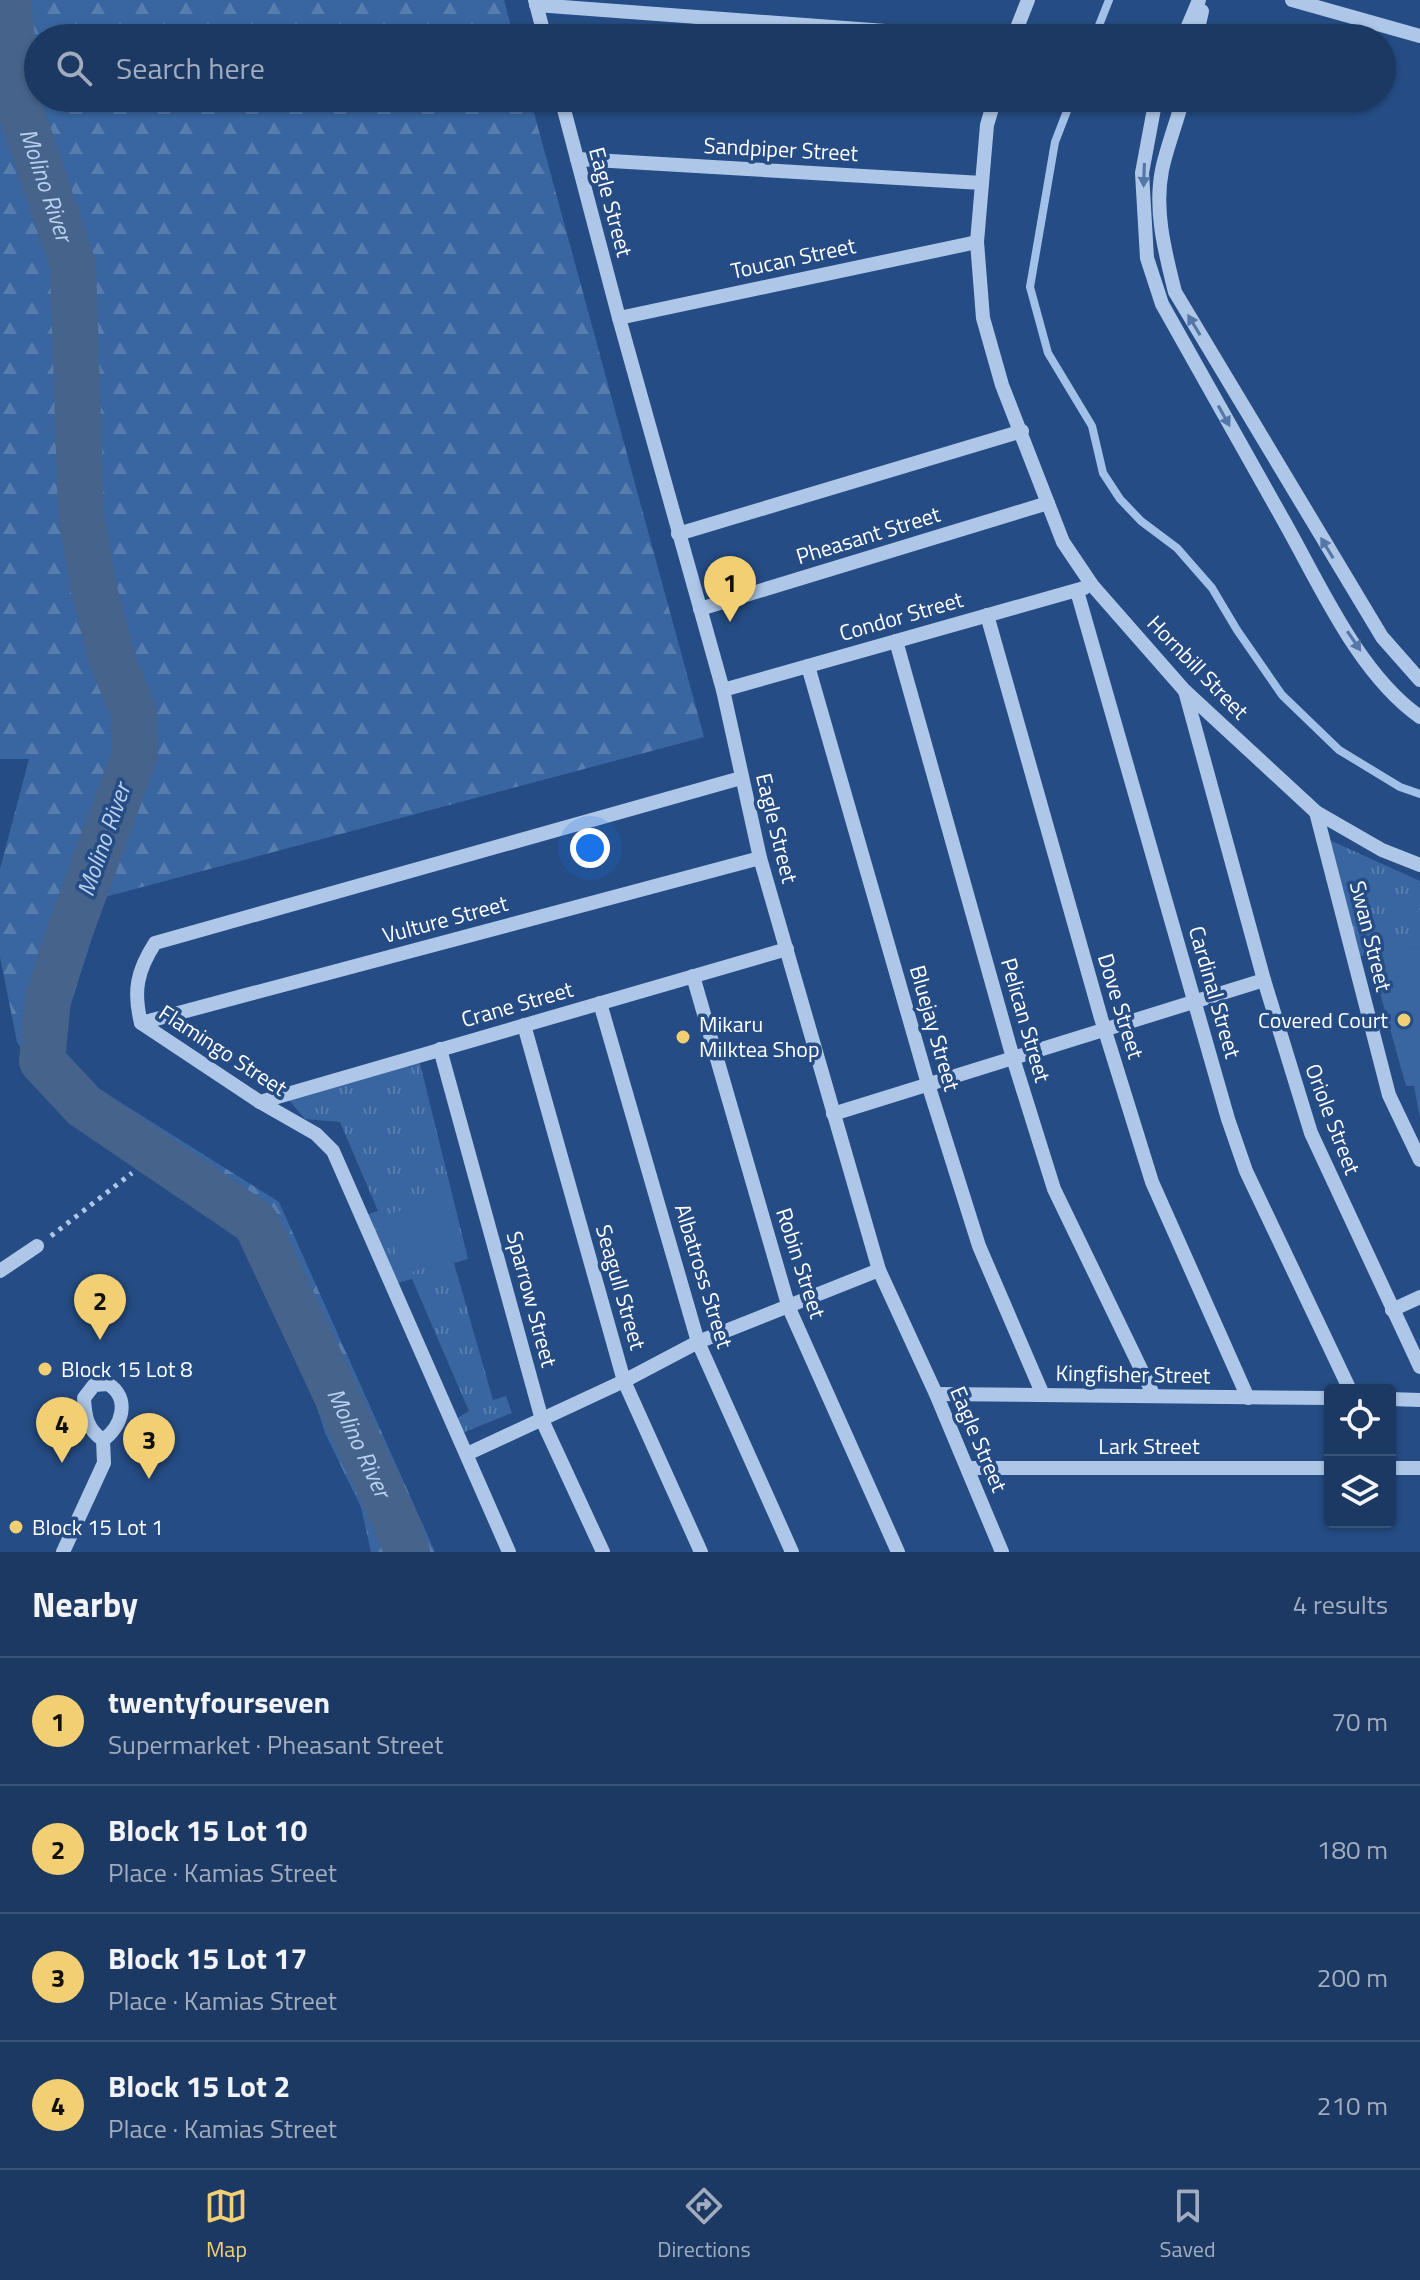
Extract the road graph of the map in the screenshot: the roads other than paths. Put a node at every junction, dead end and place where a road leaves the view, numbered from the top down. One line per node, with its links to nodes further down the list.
1 (1028, 0): 7 (street)
2 (1202, 0): 8 (street); 9 (street)
3 (1292, 0): 10 (street)
4 (536, 2): 5 (street); 6 (street)
5 (542, 24)
6 (807, 24)
7 (1019, 24)
8 (1190, 24)
9 (1198, 24)
10 (1377, 24)
11 (1396, 29): 12 (street)
12 (1420, 36)
13 (565, 112): 17 (street, Eagle Street)
14 (991, 112): 18 (street, Hornbill Street)
15 (1153, 112): 33 (street, one-way to 33)
16 (1179, 112): 30 (street, one-way to 16)
17 (577, 159): 18 (street, Sandpiper Street); 20 (street, Eagle Street)
18 (982, 183): 19 (street, Hornbill Street)
19 (977, 242): 20 (street, Toucan Street); 21 (street, Hornbill Street)
20 (619, 318): 23 (street, Eagle Street)
21 (1022, 431): 22 (street, Hornbill Street); 23 (street)
22 (1048, 503): 24 (street, Hornbill Street); 26 (street, Pheasant Street)
23 (678, 534): 26 (street, Eagle Street)
24 (1092, 585): 25 (street, Condor Street); 32 (street, Hornbill Street)
25 (1077, 591): 27 (street, Condor Street); 41 (street, Cardinal Street)
26 (700, 609): 31 (street, Eagle Street)
27 (987, 615): 28 (street, Condor Street); 45 (street, Dove Street)
28 (896, 641): 29 (street, Condor Street); 47 (street, Pelican Street)
29 (808, 666): 31 (street, Condor Street); 48 (street, Bluejay Street)
30 (1420, 680)
31 (723, 690): 34 (street, Eagle Street)
32 (1185, 691): 35 (street, Hornbill Street); 40 (street, Oriole Street)
33 (1420, 717)
34 (741, 778): 36 (street, Eagle Street); 43 (street, Flamingo Street)
35 (1316, 812): 37 (street, Hornbill Street); 51 (street, Swan Street)
36 (760, 858): 38 (street, Eagle Street); 43 (street, Vulture Street)
37 (1420, 865)
38 (787, 949): 39 (street, Crane Street); 50 (street, Eagle Street)
39 (693, 976): 42 (street, Crane Street); 56 (street, Robin Street)
40 (1264, 980): 41 (street); 57 (street, Oriole Street)
41 (1194, 1001): 45 (street); 61 (street, Cardinal Street)
42 (600, 1003): 44 (street, Crane Street); 58 (street, Albatross Street)
43 (141, 1023): 49 (street, Flamingo Street)
44 (524, 1025): 46 (street, Crane Street); 60 (street, Seagull Street)
45 (1105, 1031): 47 (street); 65 (street, Dove Street)
46 (440, 1049): 49 (street, Crane Street); 69 (street, Sparrow Street)
47 (1013, 1058): 48 (street); 64 (street, Pelican Street)
48 (928, 1084): 50 (street); 63 (street, Bluejay Street)
49 (260, 1102): 71 (street, Flamingo Street)
50 (833, 1114): 53 (street, Eagle Street)
51 (1420, 1160)
52 (37, 1246): 54 (street)
53 (879, 1270): 56 (street); 62 (street, Eagle Street)
54 (0, 1271)
55 (1420, 1297): 57 (street)
56 (789, 1308): 58 (street); 81 (street, Robin Street)
57 (1392, 1310): 59 (street, Oriole Street)
58 (698, 1342): 60 (street); 80 (street, Albatross Street)
59 (1420, 1367)
60 (624, 1381): 69 (street); 79 (street, Seagull Street)
61 (1347, 1384)
62 (936, 1394): 63 (street, Kingfisher Street); 72 (street, Eagle Street)
63 (1043, 1395): 64 (street, Kingfisher Street)
64 (1154, 1396): 65 (street, Kingfisher Street)
65 (1248, 1398): 66 (street, Kingfisher Street)
66 (1324, 1398)
67 (1396, 1399): 68 (street)
68 (1420, 1400)
69 (542, 1420): 71 (street); 78 (street, Sparrow Street)
70 (103, 1440): 76 (street)
71 (467, 1454): 77 (street, Flamingo Street)
72 (968, 1468): 73 (street, Lark Street); 82 (street, Eagle Street)
73 (1324, 1468)
74 (1396, 1468): 75 (street)
75 (1420, 1468)
76 (63, 1552)
77 (509, 1552)
78 (603, 1552)
79 (701, 1552)
80 (792, 1552)
81 (898, 1552)
82 (1002, 1552)

